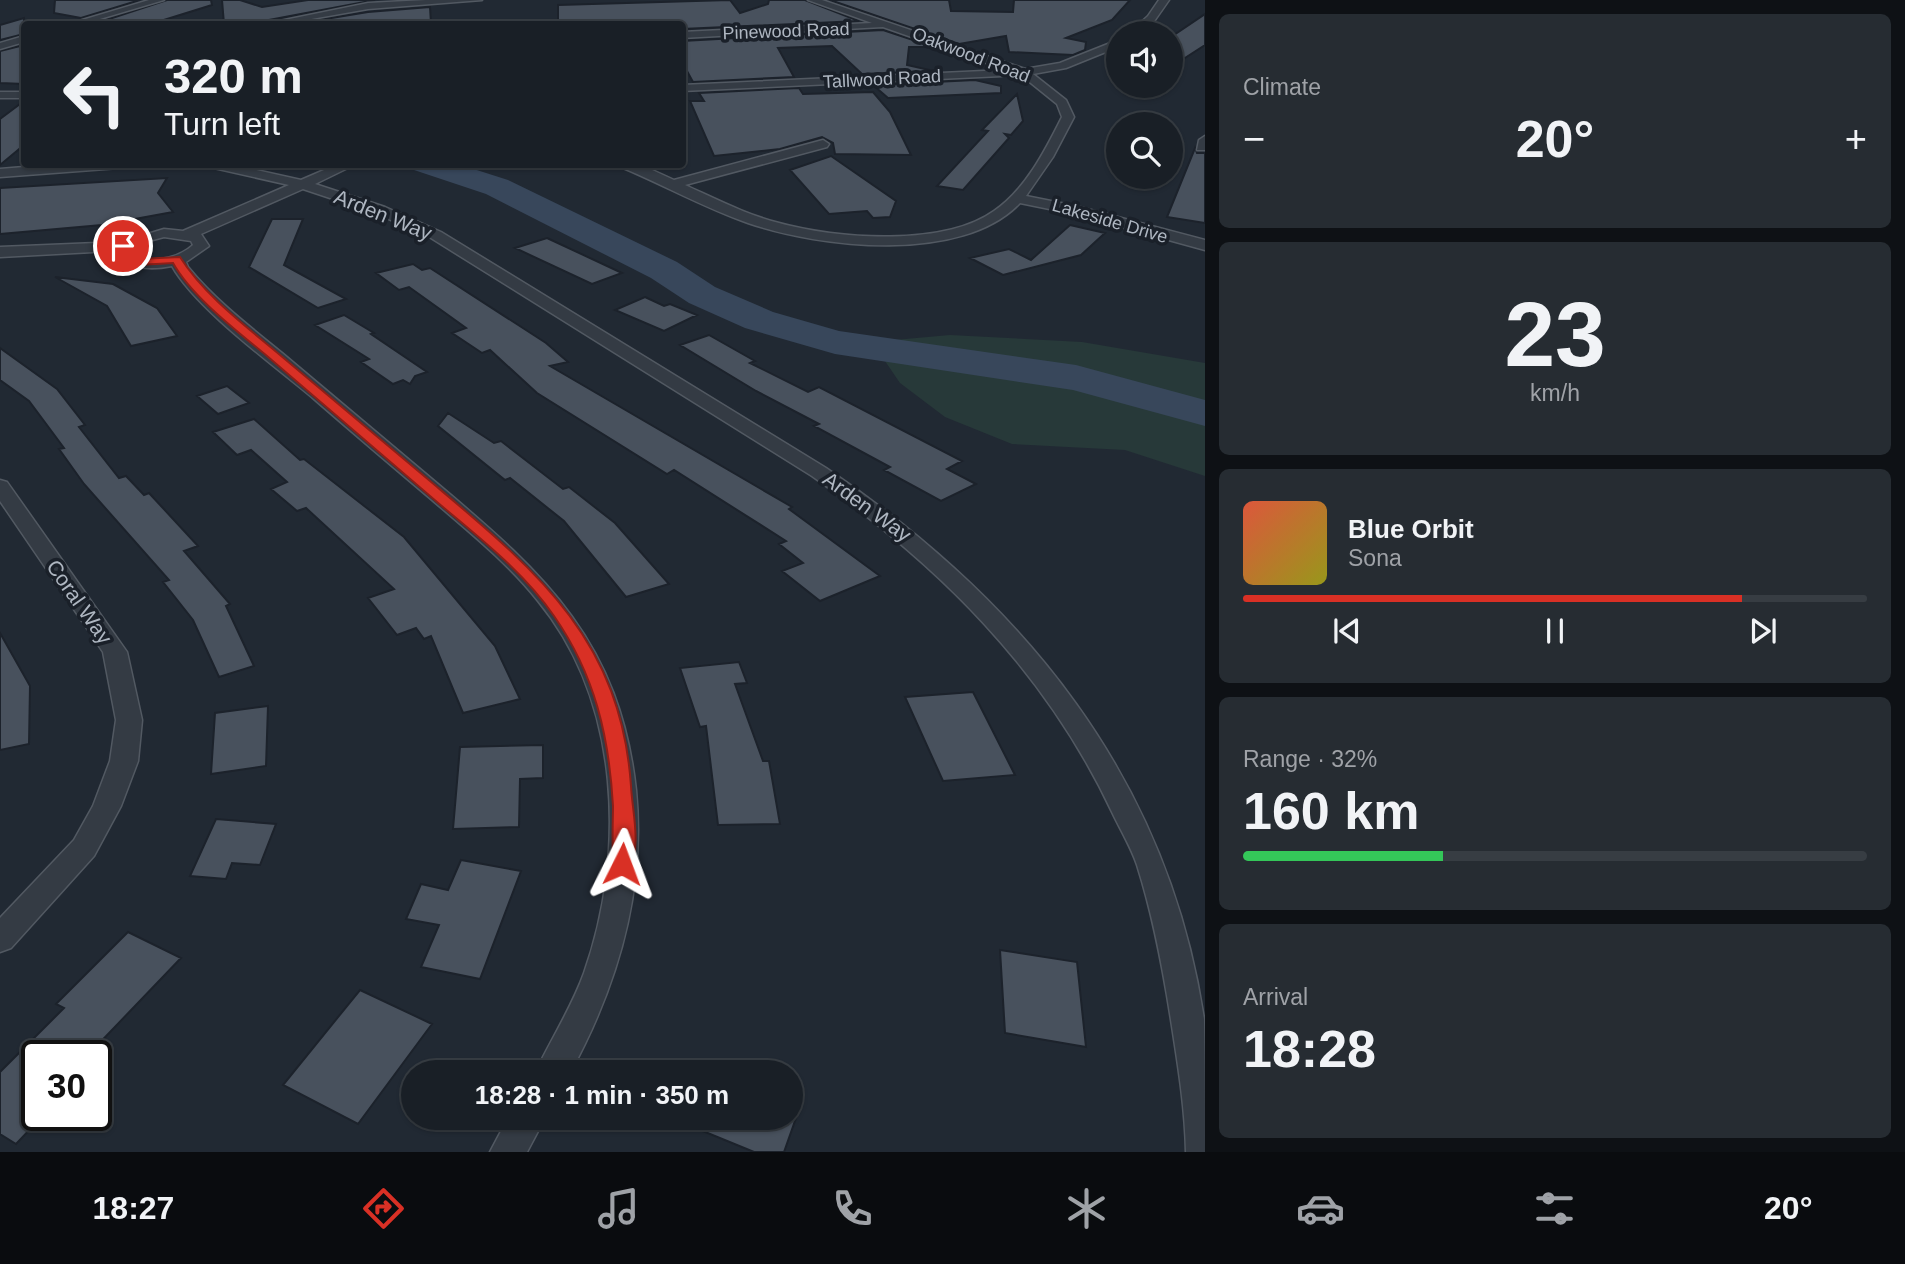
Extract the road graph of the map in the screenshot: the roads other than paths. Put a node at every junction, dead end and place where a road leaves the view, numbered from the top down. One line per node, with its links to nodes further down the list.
1 (159, 0): 5 (street)
2 (477, 0): 6 (street)
3 (813, 0): 8 (street, Oakwood Road)
4 (1164, 0): 7 (street)
5 (85, 21)
6 (286, 21)
7 (1148, 21)
8 (889, 25): 9 (street, Pinewood Road); 13 (street, Oakwood Road)
9 (686, 35)
10 (21, 40): 11 (street)
11 (0, 46)
12 (1106, 48): 13 (street, Tallwood Road)
13 (1024, 72): 14 (street, Tallwood Road); 25 (street, Oakwood Road)
14 (686, 88)
15 (0, 95): 16 (street)
16 (21, 95)
17 (823, 144): 23 (street)
18 (67, 168): 22 (street)
19 (221, 168): 24 (street, Arden Way)
20 (341, 168): 24 (street)
21 (636, 168): 23 (street, Oakwood Road)
22 (0, 173)
23 (674, 184): 25 (street, Oakwood Road)
24 (302, 185): 26 (street); 36 (street, Arden Way)
25 (1016, 198): 27 (street, Lakeside Drive)
26 (188, 234): 28 (street); 30 (street)
27 (1205, 245)
28 (123, 246): 29 (street); 30 (street)
29 (0, 252)
30 (177, 260): 33 (street)
31 (0, 486): 32 (street, Coral Way)
32 (0, 939)
33 (559, 1060)
34 (520, 1130): 35 (street)
35 (508, 1152)
36 (1204, 1152)

